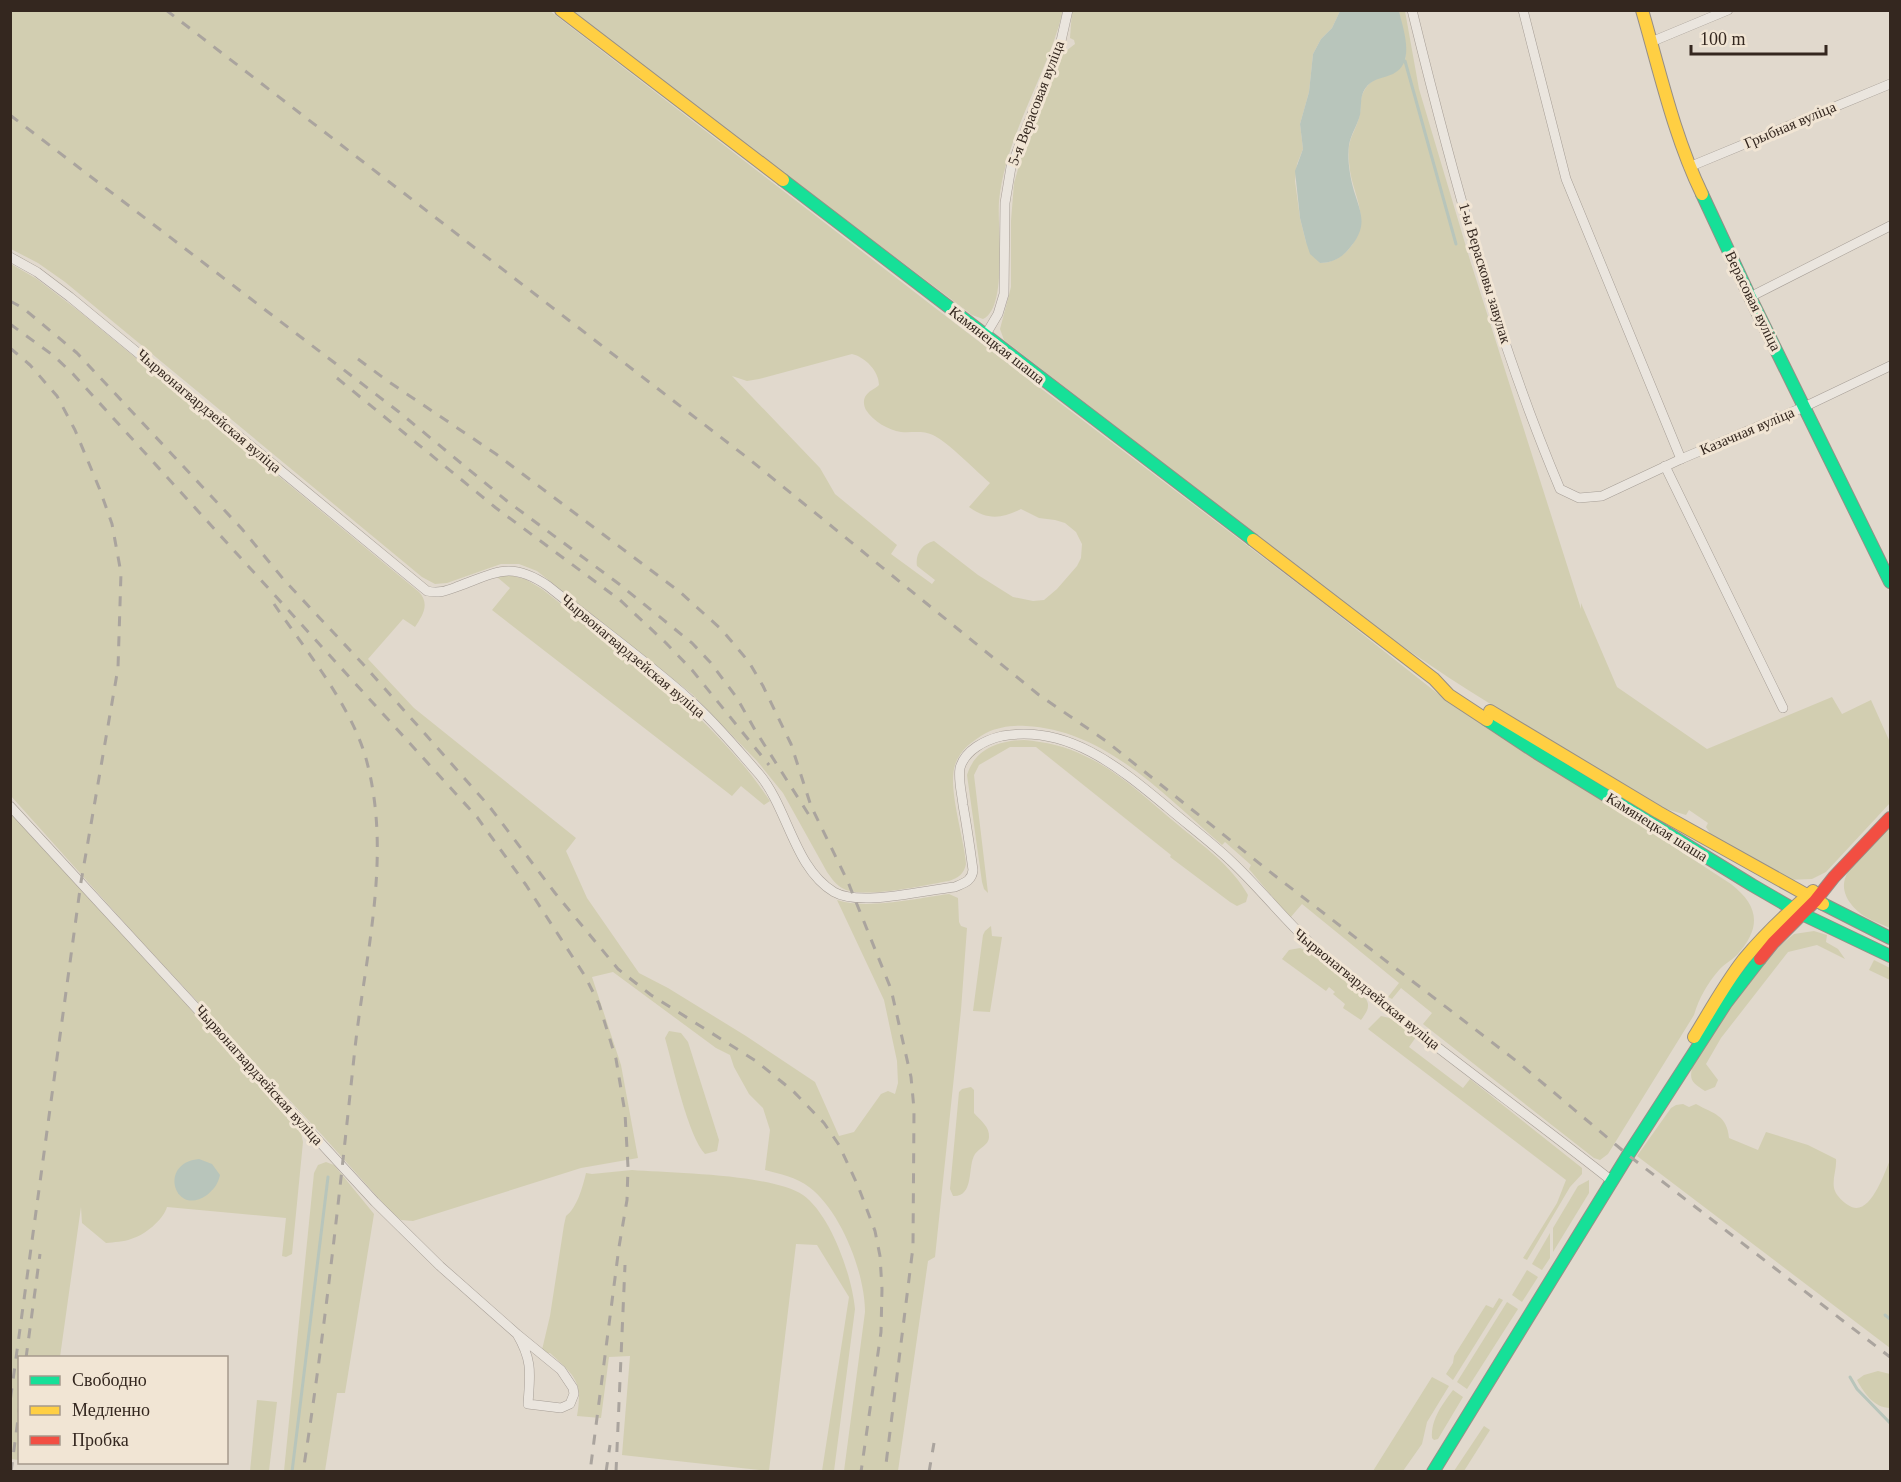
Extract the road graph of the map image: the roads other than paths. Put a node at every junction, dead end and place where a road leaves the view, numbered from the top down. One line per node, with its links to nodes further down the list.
1 (561, 10): 13 (main road, Камянецкая шаша)
2 (1068, 10): 13 (street, 5-я Верасовая вуліца)
3 (1412, 10): 18 (street, 1-ы Верасковы завулак)
4 (1523, 10): 16 (street)
5 (1642, 10): 7 (main road, Верасовая вуліца)
6 (1728, 10): 7 (street)
7 (1651, 42): 9 (main road, Верасовая вуліца)
8 (1890, 84): 9 (street, Грыбная вуліца)
9 (1689, 167): 12 (main road, Верасовая вуліца)
10 (1890, 226): 12 (street)
11 (10, 257): 28 (street, Чырвонагвардзейская вуліца)
12 (1750, 297): 15 (main road, Верасовая вуліца)
13 (985, 336): 20 (main road, Камянецкая шаша)
14 (1890, 366): 15 (street, Казачная вуліца)
15 (1804, 407): 16 (street, Казачная вуліца); 19 (main road, Верасовая вуліца)
16 (1681, 459): 17 (street, Казачная вуліца)
17 (1665, 466): 18 (street, Казачная вуліца); 21 (street)
18 (1602, 496)
19 (1890, 582)
20 (1434, 679): 24 (main road, Камянецкая шаша); 25 (main road, Камянецкая шаша)
21 (1783, 708)
22 (10, 806): 29 (street, Чырвонагвардзейская вуліца)
23 (1890, 818): 24 (main road)
24 (1810, 899): 25 (main road); 26 (main road, Камянецкая шаша)
25 (1798, 911): 27 (main road, Камянецкая шаша); 28 (main road)
26 (1890, 938)
27 (1890, 956)
28 (1610, 1179): 30 (main road); 31 (main road)
29 (517, 1334): 29 (street, Чырвонагвардзейская вуліца)
30 (1425, 1472)
31 (1433, 1472)

